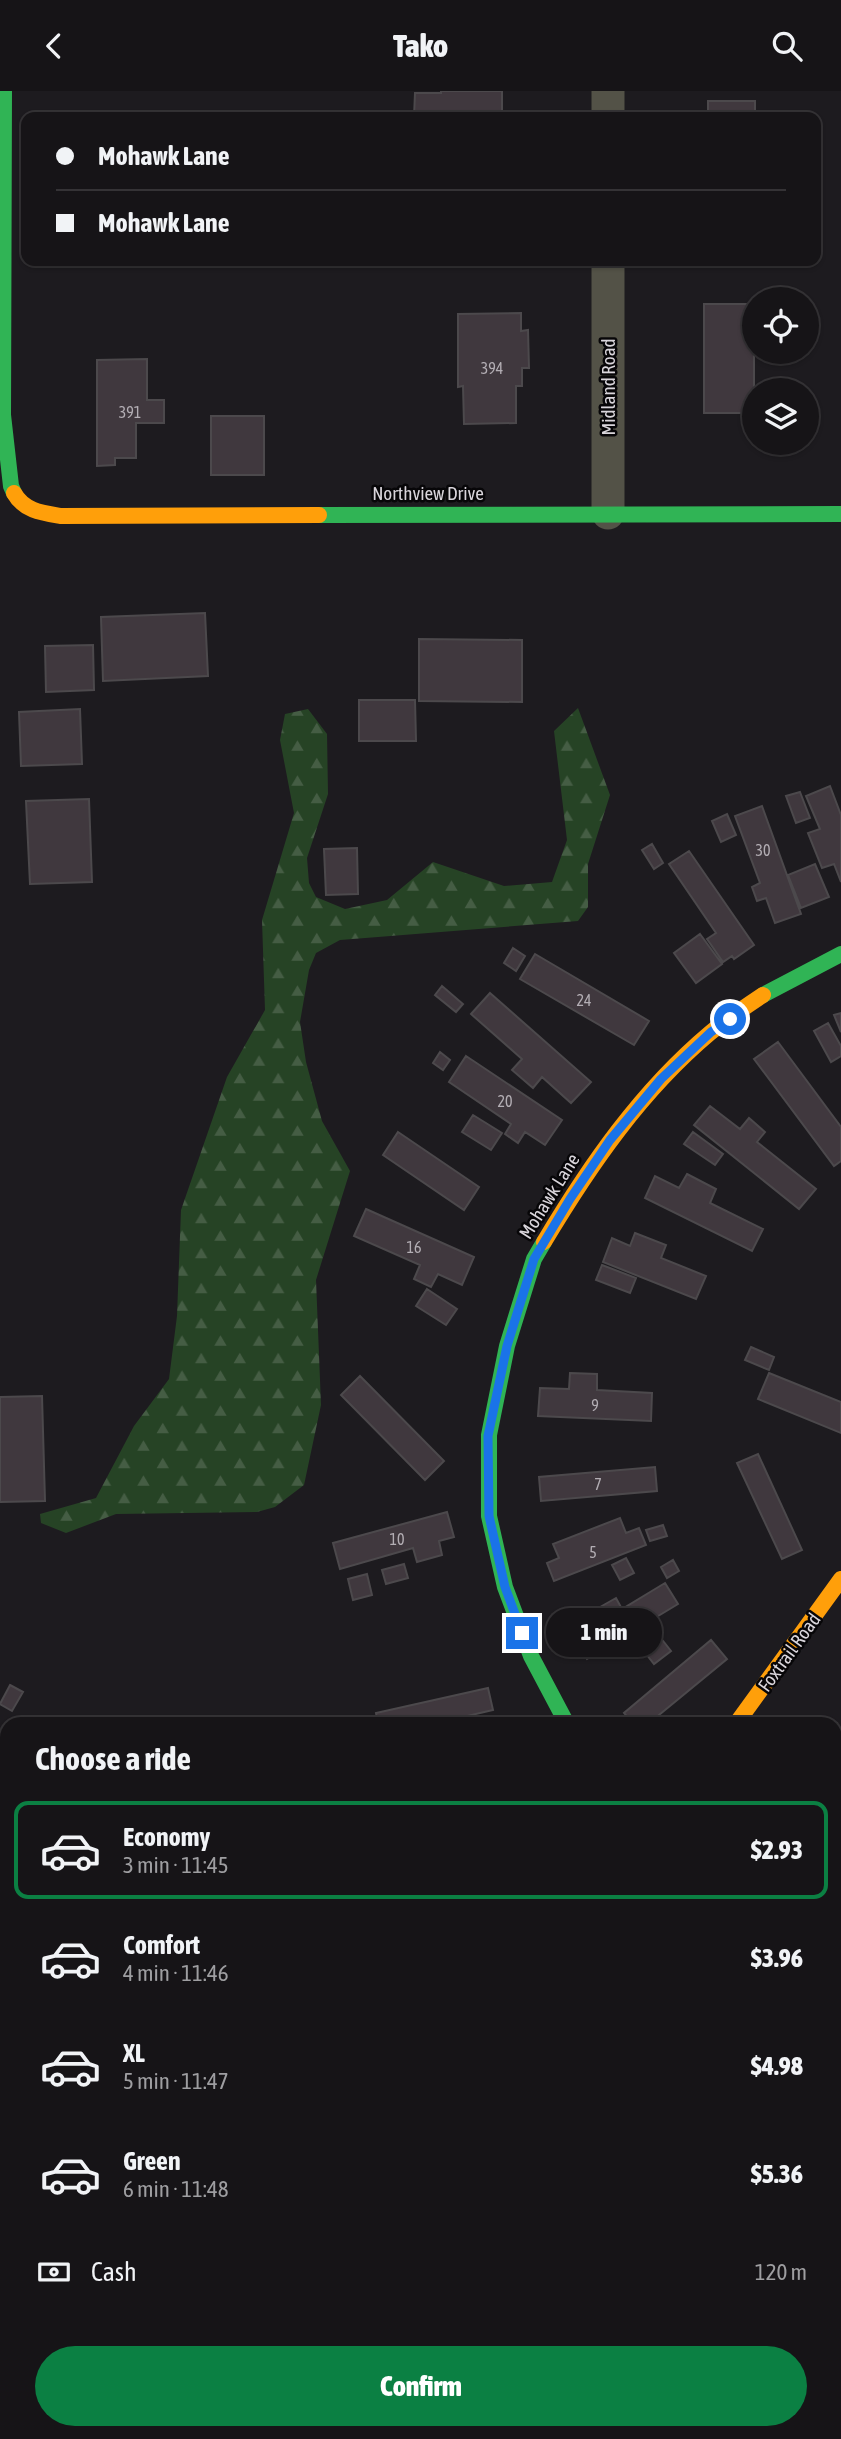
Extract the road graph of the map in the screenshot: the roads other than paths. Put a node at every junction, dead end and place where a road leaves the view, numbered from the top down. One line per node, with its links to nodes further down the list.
1 (4, 91): 5 (street, Northview Drive)
2 (608, 91): 3 (street)
3 (608, 112)
4 (608, 266): 5 (street, Midland Road)
5 (608, 513): 6 (street, Northview Drive)
6 (841, 514)
7 (841, 954): 9 (street, Mohawk Lane)
8 (841, 1579): 10 (street, Foxtrail Road)
9 (564, 1717)
10 (741, 1717)

